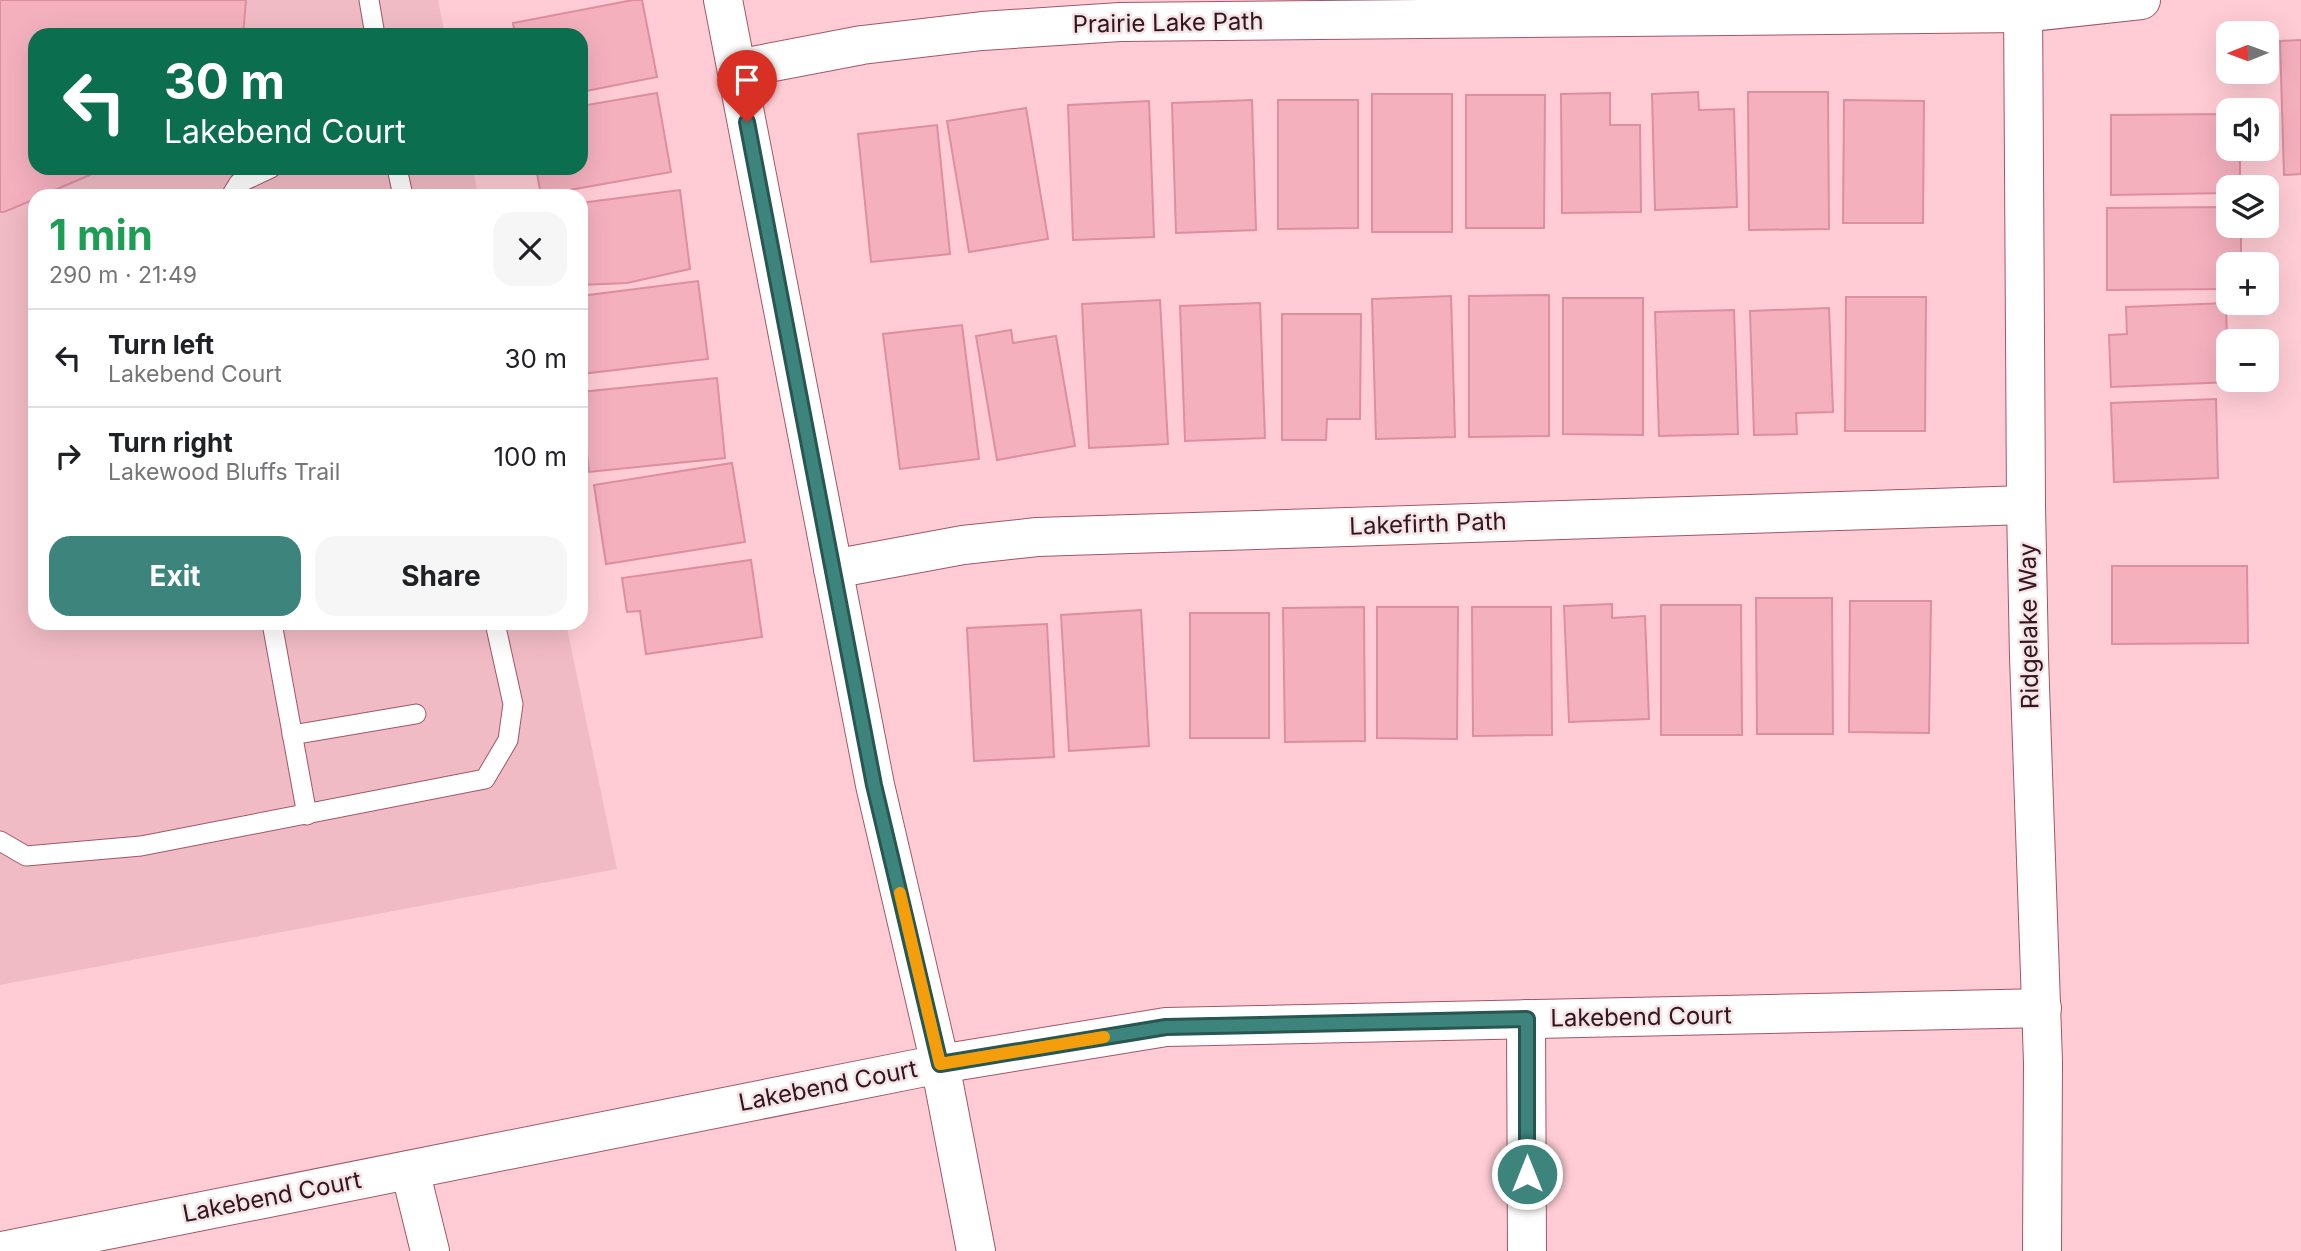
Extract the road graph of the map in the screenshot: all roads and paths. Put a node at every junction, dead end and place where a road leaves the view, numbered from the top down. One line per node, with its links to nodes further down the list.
1 (369, 0): 5 (lane)
2 (723, 0): 6 (street)
3 (2141, 0): 4 (street, Prairie Lake Path)
4 (2023, 6): 6 (street, Prairie Lake Path); 9 (street, Ridgelake Way)
5 (374, 28)
6 (737, 69): 10 (street)
7 (256, 175): 8 (lane)
8 (235, 189)
9 (2026, 505): 10 (street, Lakefirth Path); 17 (street, Ridgelake Way)
10 (833, 569): 19 (street)
11 (272, 630): 14 (lane)
12 (497, 630): 15 (lane)
13 (416, 713): 14 (lane)
14 (292, 735): 15 (lane)
15 (307, 815): 16 (lane)
16 (0, 841)
17 (2042, 1009): 18 (street, Lakebend Court); 25 (street, Ridgelake Way)
18 (1527, 1019): 19 (street, Lakebend Court); 24 (street)
19 (940, 1064): 20 (street, Lakebend Court); 23 (street)
20 (410, 1170): 21 (street, Lakebend Court); 22 (street)
21 (2, 1251)
22 (430, 1251)
23 (976, 1251)
24 (1527, 1251)
25 (2042, 1251)

